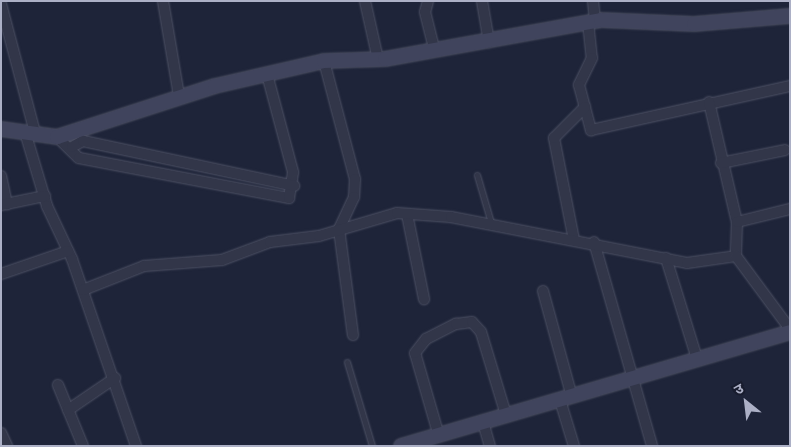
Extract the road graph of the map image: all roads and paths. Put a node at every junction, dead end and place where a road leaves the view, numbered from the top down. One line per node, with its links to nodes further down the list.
1 (163, 1): 15 (street)
2 (365, 1): 11 (street)
3 (428, 1): 10 (street)
4 (482, 1): 9 (street)
5 (593, 1): 8 (street)
6 (1, 4): 19 (street)
7 (790, 16): 8 (street)
8 (591, 22): 9 (street); 17 (street)
9 (489, 42): 10 (street)
10 (434, 49): 11 (street)
11 (378, 60): 12 (street)
12 (324, 61): 13 (street); 35 (street)
13 (267, 74): 15 (street); 28 (street)
14 (790, 86): 16 (street)
15 (179, 96): 20 (street)
16 (710, 102): 17 (street); 24 (street)
17 (585, 107): 36 (street)
18 (1, 129): 19 (street)
19 (30, 132): 20 (street); 29 (street)
20 (57, 137): 21 (street)
21 (72, 147): 23 (street); 27 (street)
22 (785, 150): 24 (street)
23 (185, 162): 27 (street); 28 (street)
24 (721, 163): 33 (street)
25 (477, 175): 34 (lane)
26 (1, 176): 30 (street)
27 (182, 178): 28 (street)
28 (294, 186)
29 (44, 196): 30 (street); 38 (street)
30 (4, 205)
31 (790, 209): 33 (street)
32 (408, 214): 34 (street); 35 (street); 44 (street)
33 (737, 222): 39 (street)
34 (493, 226): 36 (street)
35 (340, 229): 42 (street); 46 (street)
36 (574, 240): 37 (street)
37 (594, 242): 40 (street); 50 (street)
38 (68, 250): 41 (street); 42 (street)
39 (736, 256): 40 (street); 45 (street)
40 (666, 258): 47 (street)
41 (1, 274)
42 (82, 290): 49 (street)
43 (543, 291): 52 (street)
44 (424, 299)
45 (790, 330): 47 (street)
46 (353, 335)
47 (697, 359): 50 (street)
48 (346, 362): 62 (lane)
49 (115, 378): 53 (street); 61 (street)
50 (635, 378): 52 (street); 66 (street)
51 (58, 385): 53 (street)
52 (566, 398): 54 (street); 65 (street)
53 (68, 410): 60 (street)
54 (506, 415): 55 (street); 57 (street)
55 (483, 422): 57 (street); 64 (street)
56 (1, 432): 59 (street)
57 (439, 436): 58 (street)
58 (421, 443): 63 (street)
59 (7, 446)
60 (83, 446)
61 (136, 446)
62 (372, 446)
63 (401, 446)
64 (490, 446)
65 (574, 446)
66 (652, 446)

